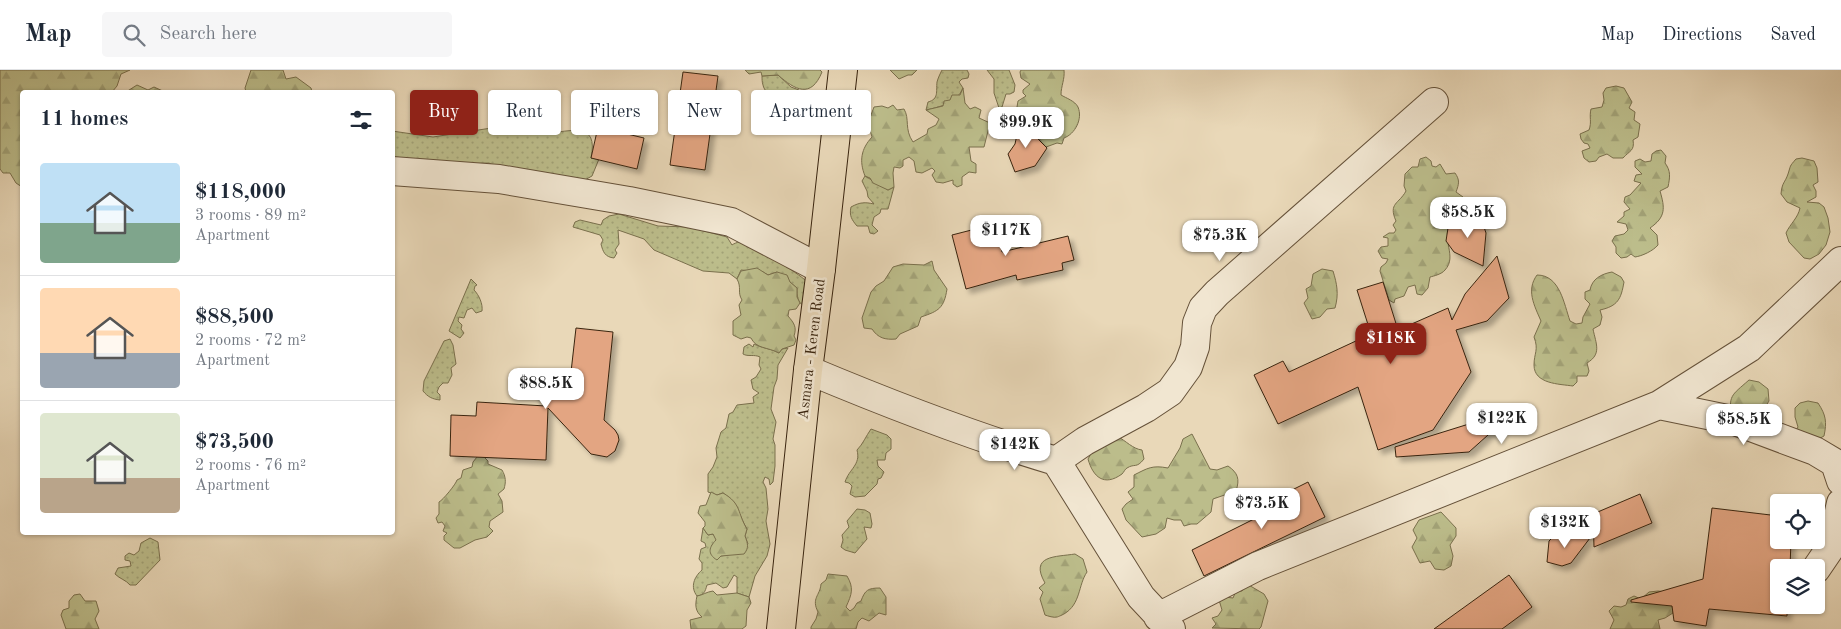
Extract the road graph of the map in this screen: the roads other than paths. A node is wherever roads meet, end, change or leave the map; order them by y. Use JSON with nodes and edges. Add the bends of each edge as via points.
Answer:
{"nodes":[{"id":1,"x":843,"y":70,"type":"edge"},
{"id":2,"x":1434,"y":102,"type":"dead end"},
{"id":3,"x":395,"y":171,"type":"edge"},
{"id":4,"x":1841,"y":261,"type":"edge"},
{"id":5,"x":821,"y":269,"type":"junction"},
{"id":6,"x":808,"y":370,"type":"junction"},
{"id":7,"x":1659,"y":405,"type":"junction"},
{"id":8,"x":1056,"y":461,"type":"junction"},
{"id":9,"x":1839,"y":471,"type":"edge"},
{"id":10,"x":1841,"y":503,"type":"edge"},
{"id":11,"x":1824,"y":559,"type":"edge"},
{"id":12,"x":1164,"y":623,"type":"edge"},
{"id":13,"x":781,"y":629,"type":"edge"}],
"edges":[{"from":1,"to":5,"type":"highway","name":"Asmara - Keren Road"},
{"from":2,"to":8,"type":"street","via":[[1203,308],[1188,367],[1170,392]]},
{"from":3,"to":5,"type":"street","via":[[499,179],[731,222]]},
{"from":4,"to":7,"type":"street","via":[[1749,348]]},
{"from":5,"to":6,"type":"highway","name":"Asmara - Keren Road"},
{"from":6,"to":8,"type":"street","via":[[938,422]]},
{"from":6,"to":13,"type":"highway","name":"Asmara - Keren Road"},
{"from":7,"to":9,"type":"street","via":[[1740,422],[1816,451]]},
{"from":7,"to":12,"type":"street","via":[[1258,566]]},
{"from":8,"to":12,"type":"street","via":[[1141,597]]},
{"from":10,"to":11,"type":"street","via":[[1832,547]]}]}
